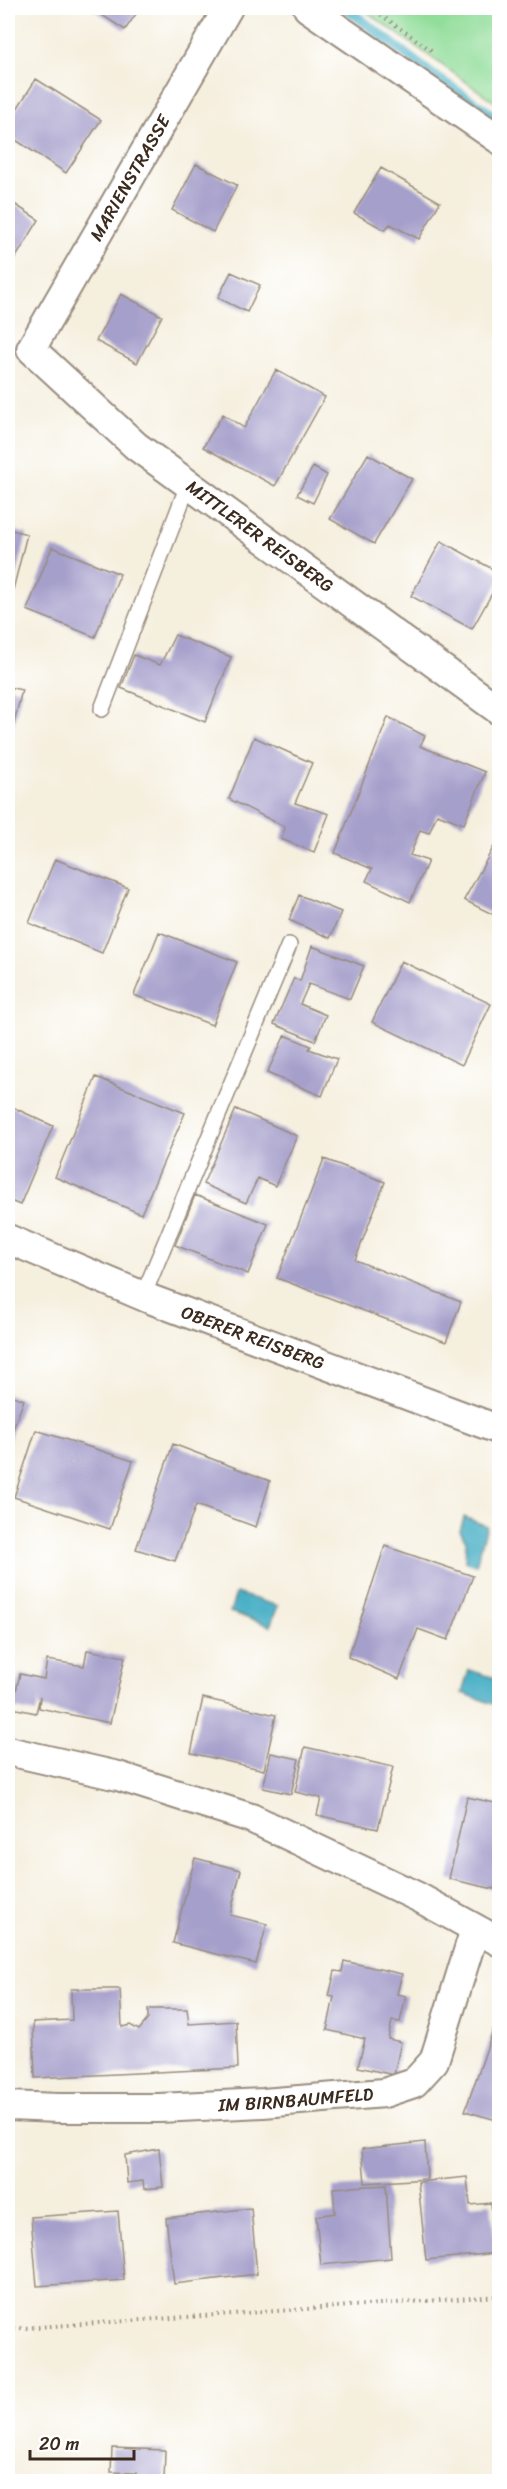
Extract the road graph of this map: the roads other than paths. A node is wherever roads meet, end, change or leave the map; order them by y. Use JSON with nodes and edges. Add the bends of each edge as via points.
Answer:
{"nodes":[{"id":1,"x":228,"y":8,"type":"edge"},
{"id":2,"x":308,"y":8,"type":"edge"},
{"id":3,"x":500,"y":140,"type":"edge"},
{"id":4,"x":31,"y":349,"type":"joint"},
{"id":5,"x":188,"y":485,"type":"junction"},
{"id":6,"x":102,"y":709,"type":"dead end"},
{"id":7,"x":500,"y":711,"type":"edge"},
{"id":8,"x":289,"y":945,"type":"dead end"},
{"id":9,"x":8,"y":1239,"type":"edge"},
{"id":10,"x":143,"y":1296,"type":"junction"},
{"id":11,"x":500,"y":1430,"type":"edge"},
{"id":12,"x":8,"y":1751,"type":"edge"},
{"id":13,"x":488,"y":1935,"type":"edge"},
{"id":14,"x":8,"y":2106,"type":"edge"}],
"edges":[{"from":1,"to":4,"type":"street","name":"MARIENSTRASSE"},
{"from":2,"to":3,"type":"street"},
{"from":4,"to":5,"type":"street","name":"MITTLERER REISBERG","via":[[136,446]]},
{"from":5,"to":6,"type":"lane"},
{"from":5,"to":7,"type":"street","name":"MITTLERER REISBERG"},
{"from":8,"to":10,"type":"lane"},
{"from":9,"to":10,"type":"street","name":"OBERER REISBERG"},
{"from":10,"to":11,"type":"street","name":"OBERER REISBERG"},
{"from":12,"to":13,"type":"street","name":"IM BIRNBAUMFELD","via":[[118,1776],[251,1818],[418,1897]]},
{"from":13,"to":14,"type":"street","name":"IM BIRNBAUMFELD","via":[[434,2061],[414,2084],[384,2093],[263,2103],[159,2108]]}]}
